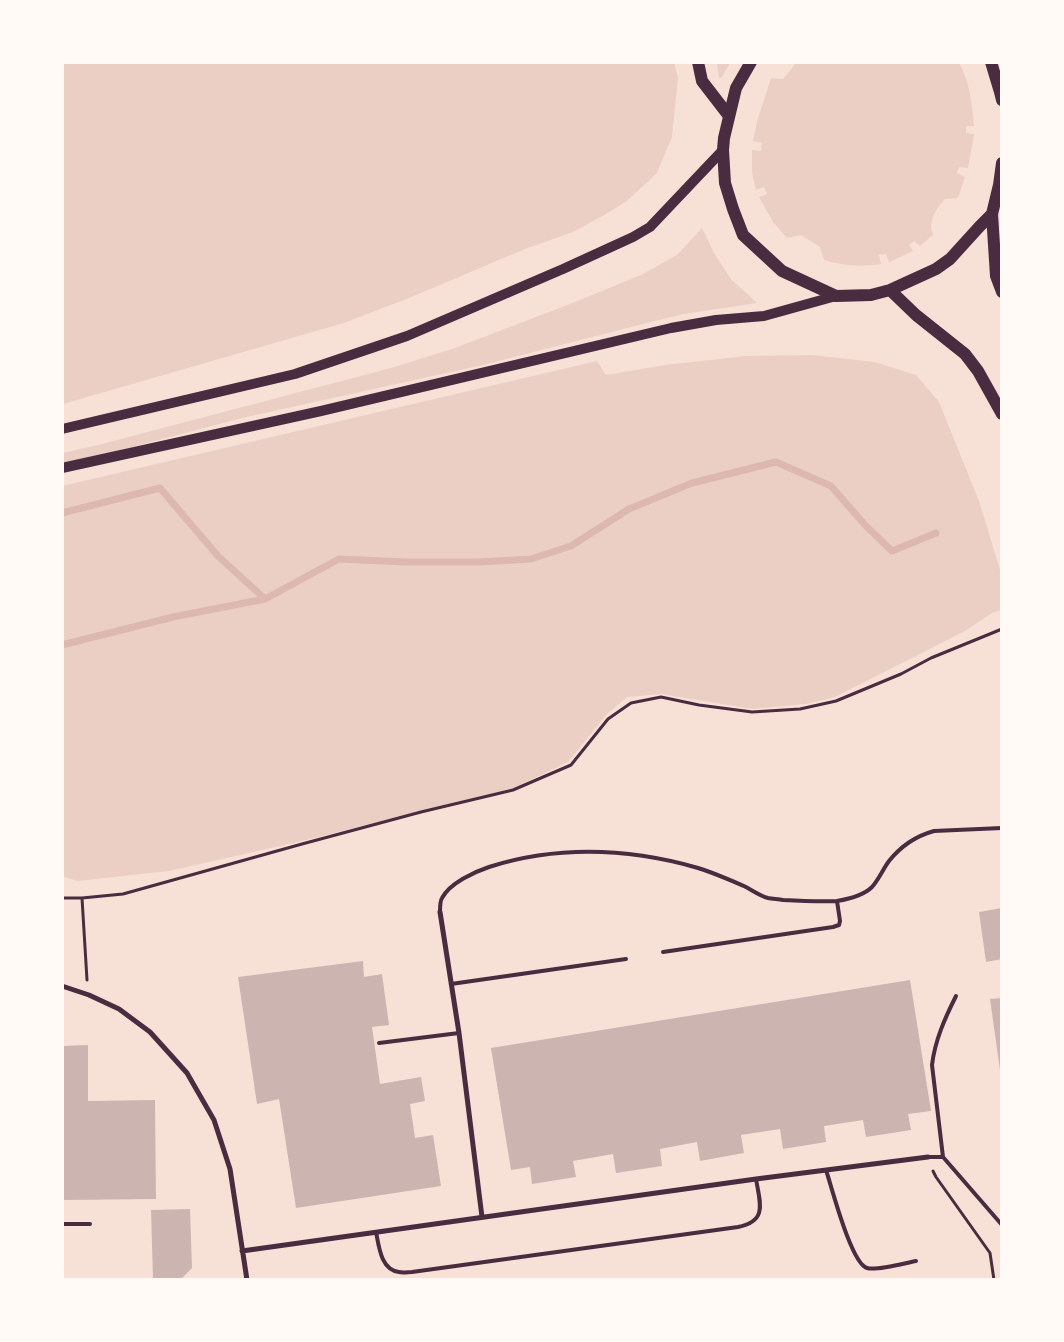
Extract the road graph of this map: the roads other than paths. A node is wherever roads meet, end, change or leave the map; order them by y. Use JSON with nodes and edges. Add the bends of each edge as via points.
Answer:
{"nodes":[{"id":1,"x":698,"y":62,"type":"edge"},
{"id":2,"x":750,"y":62,"type":"edge"},
{"id":3,"x":991,"y":62,"type":"edge"},
{"id":4,"x":1002,"y":100,"type":"edge"},
{"id":5,"x":729,"y":116,"type":"junction"},
{"id":6,"x":723,"y":150,"type":"junction"},
{"id":7,"x":1001,"y":169,"type":"edge"},
{"id":8,"x":992,"y":214,"type":"junction"},
{"id":9,"x":890,"y":290,"type":"junction"},
{"id":10,"x":1002,"y":292,"type":"edge"},
{"id":11,"x":836,"y":296,"type":"junction"},
{"id":12,"x":1002,"y":414,"type":"edge"},
{"id":13,"x":62,"y":430,"type":"edge"},
{"id":14,"x":62,"y":468,"type":"edge"},
{"id":15,"x":1002,"y":828,"type":"edge"},
{"id":16,"x":836,"y":902,"type":"junction"},
{"id":17,"x":440,"y":912,"type":"joint"},
{"id":18,"x":663,"y":952,"type":"dead end"},
{"id":19,"x":626,"y":959,"type":"dead end"},
{"id":20,"x":451,"y":984,"type":"junction"},
{"id":21,"x":62,"y":986,"type":"edge"},
{"id":22,"x":956,"y":996,"type":"dead end"},
{"id":23,"x":459,"y":1033,"type":"junction"},
{"id":24,"x":380,"y":1043,"type":"dead end"},
{"id":25,"x":928,"y":1157,"type":"joint"},
{"id":26,"x":943,"y":1157,"type":"junction"},
{"id":27,"x":826,"y":1170,"type":"junction"},
{"id":28,"x":756,"y":1179,"type":"junction"},
{"id":29,"x":482,"y":1217,"type":"junction"},
{"id":30,"x":62,"y":1224,"type":"edge"},
{"id":31,"x":90,"y":1224,"type":"dead end"},
{"id":32,"x":1002,"y":1225,"type":"edge"},
{"id":33,"x":376,"y":1232,"type":"junction"},
{"id":34,"x":242,"y":1251,"type":"junction"},
{"id":35,"x":916,"y":1261,"type":"dead end"},
{"id":36,"x":247,"y":1280,"type":"edge"}],
"edges":[{"from":1,"to":5,"type":"main road","via":[[702,82]]},
{"from":2,"to":5,"type":"main road","via":[[736,88]]},
{"from":3,"to":4,"type":"main road"},
{"from":5,"to":6,"type":"main road"},
{"from":6,"to":11,"type":"main road","via":[[725,184],[743,236],[782,271]]},
{"from":6,"to":13,"type":"main road","via":[[650,227],[563,269],[407,336],[295,374]]},
{"from":7,"to":8,"type":"main road"},
{"from":8,"to":9,"type":"main road","via":[[936,270]]},
{"from":8,"to":10,"type":"main road","via":[[996,276]]},
{"from":9,"to":11,"type":"main road","via":[[871,295]]},
{"from":9,"to":12,"type":"main road","via":[[965,354]]},
{"from":11,"to":14,"type":"main road","via":[[764,316],[670,328],[321,411]]},
{"from":15,"to":16,"type":"lane","via":[[924,834],[889,861],[872,887],[862,894]]},
{"from":16,"to":17,"type":"lane","via":[[768,898],[699,869],[623,853],[592,851],[530,856],[481,870],[451,887],[441,898]]},
{"from":16,"to":18,"type":"lane","via":[[840,921],[833,927]]},
{"from":17,"to":20,"type":"street"},
{"from":19,"to":20,"type":"lane"},
{"from":20,"to":23,"type":"street"},
{"from":21,"to":34,"type":"street","via":[[119,1009],[150,1032],[187,1074],[214,1120],[230,1169]]},
{"from":22,"to":26,"type":"lane","via":[[933,1051]]},
{"from":23,"to":24,"type":"lane"},
{"from":23,"to":29,"type":"street"},
{"from":25,"to":26,"type":"lane"},
{"from":25,"to":27,"type":"street"},
{"from":26,"to":32,"type":"lane"},
{"from":27,"to":28,"type":"street"},
{"from":27,"to":35,"type":"lane","via":[[848,1239],[859,1262],[866,1268],[876,1268]]},
{"from":28,"to":29,"type":"street"},
{"from":28,"to":33,"type":"lane","via":[[759,1213],[749,1225],[738,1228],[412,1272],[388,1268]]},
{"from":29,"to":33,"type":"street"},
{"from":30,"to":31,"type":"lane"},
{"from":33,"to":34,"type":"street"},
{"from":34,"to":36,"type":"street"}]}
